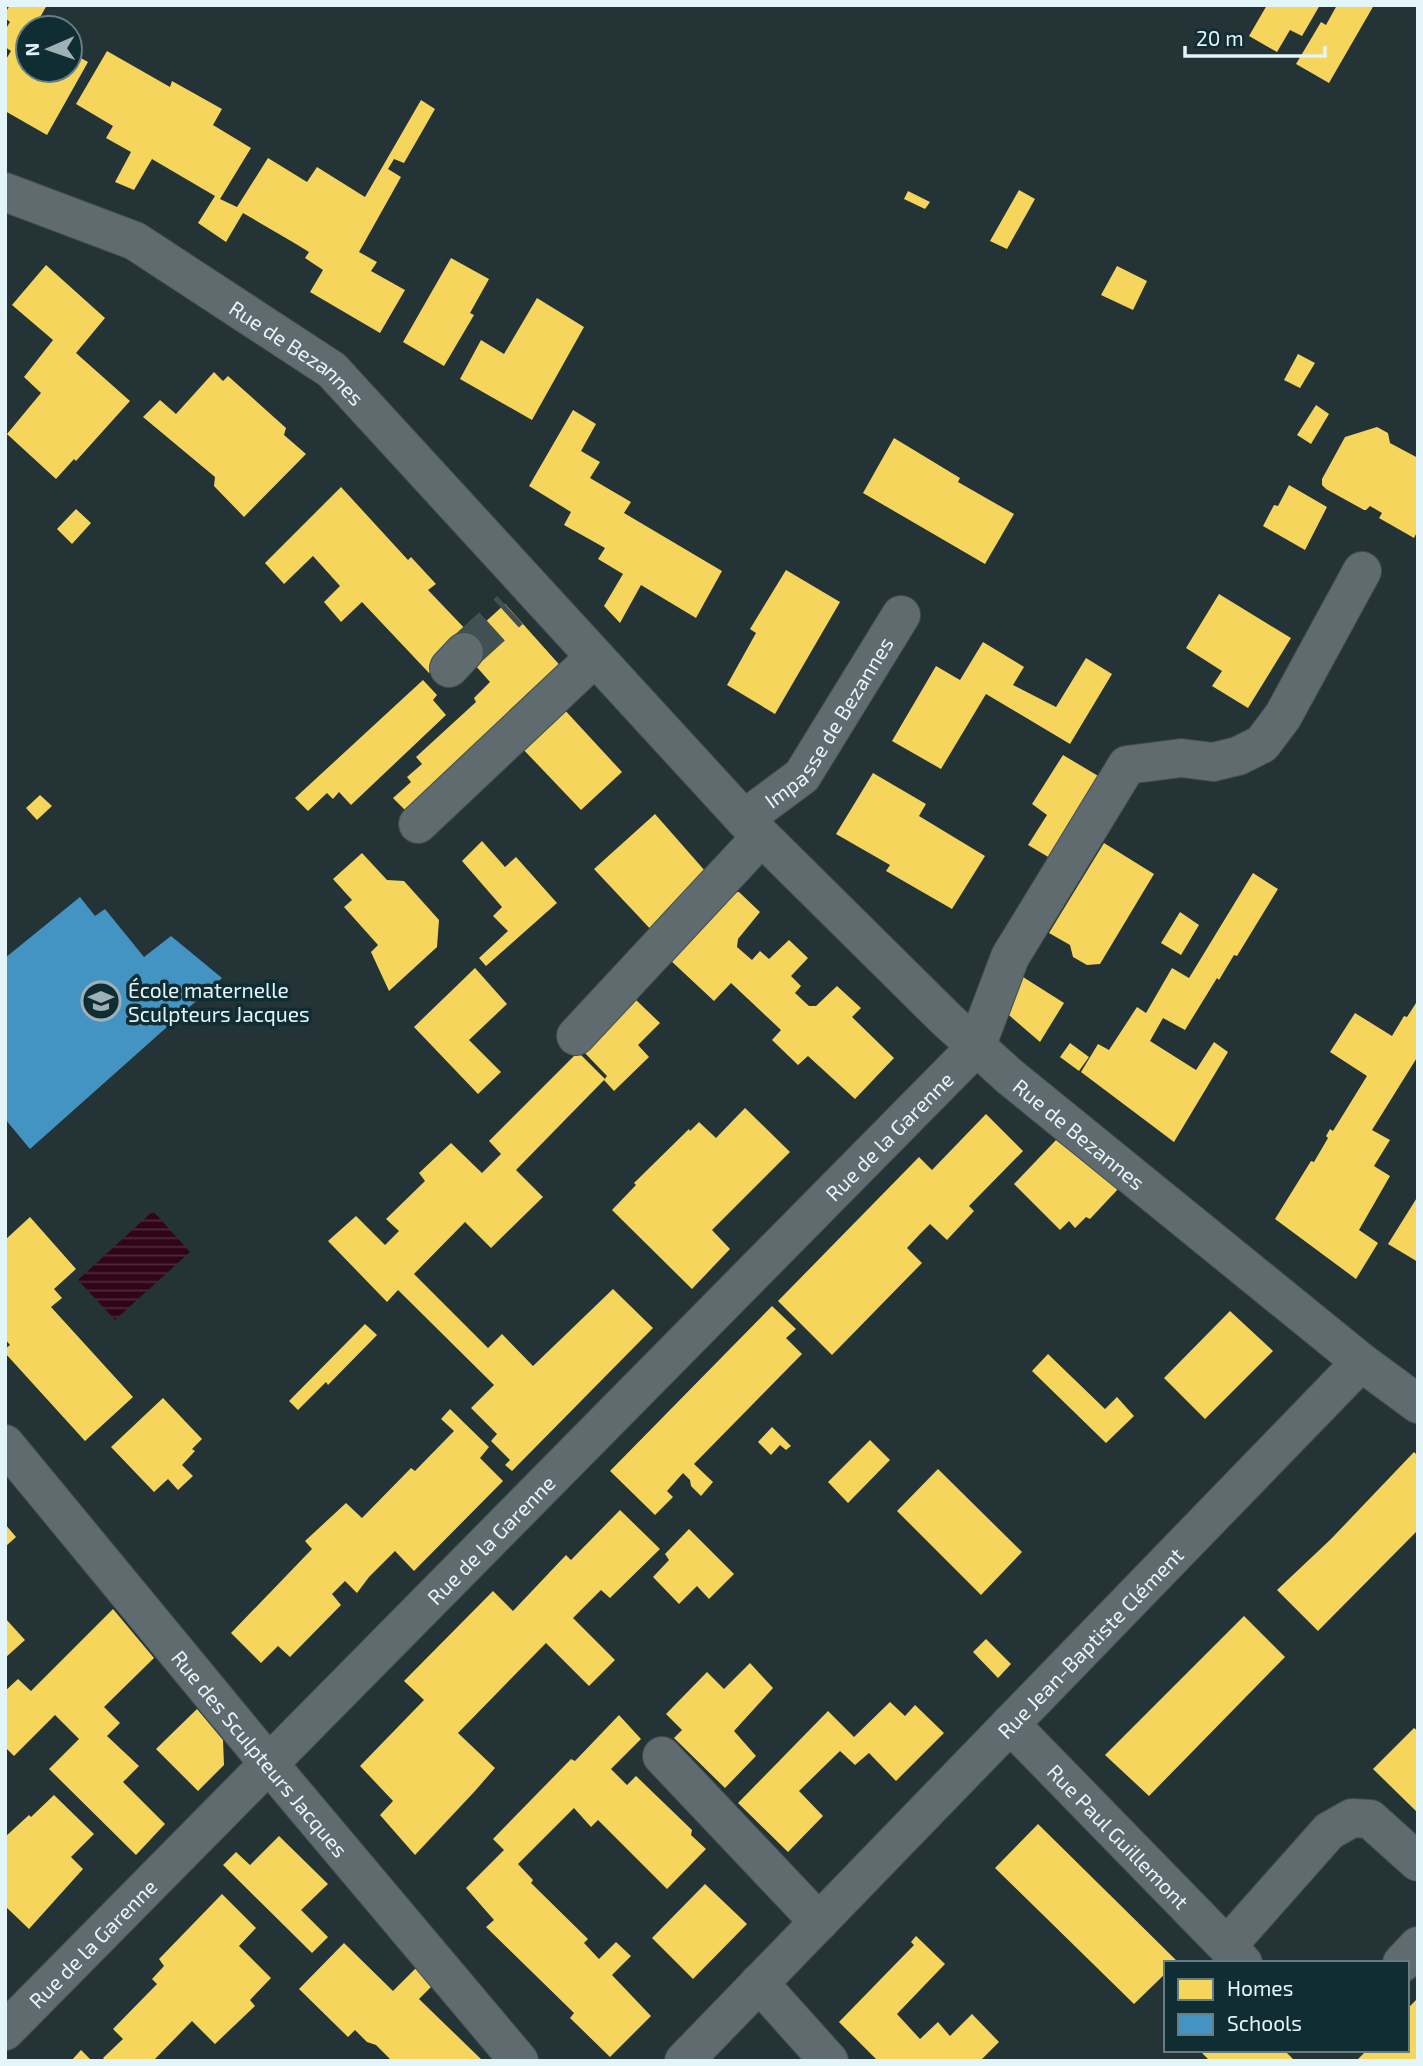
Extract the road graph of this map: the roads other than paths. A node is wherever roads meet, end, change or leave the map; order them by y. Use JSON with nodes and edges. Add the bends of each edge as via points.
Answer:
{"nodes":[{"id":1,"x":5,"y":192,"type":"edge"},
{"id":2,"x":1362,"y":571,"type":"dead end"},
{"id":3,"x":901,"y":615,"type":"dead end"},
{"id":4,"x":595,"y":657,"type":"junction"},
{"id":5,"x":418,"y":824,"type":"dead end"},
{"id":6,"x":753,"y":828,"type":"junction"},
{"id":7,"x":576,"y":1036,"type":"dead end"},
{"id":8,"x":976,"y":1047,"type":"junction"},
{"id":9,"x":1361,"y":1362,"type":"junction"},
{"id":10,"x":1418,"y":1404,"type":"edge"},
{"id":11,"x":5,"y":1444,"type":"edge"},
{"id":12,"x":1010,"y":1724,"type":"junction"},
{"id":13,"x":662,"y":1756,"type":"dead end"},
{"id":14,"x":269,"y":1764,"type":"junction"},
{"id":15,"x":1418,"y":1862,"type":"edge"},
{"id":16,"x":819,"y":1922,"type":"junction"},
{"id":17,"x":1418,"y":1946,"type":"edge"},
{"id":18,"x":1235,"y":1954,"type":"edge"},
{"id":19,"x":1404,"y":1961,"type":"edge"},
{"id":20,"x":759,"y":1983,"type":"junction"},
{"id":21,"x":5,"y":2031,"type":"edge"},
{"id":22,"x":519,"y":2061,"type":"edge"},
{"id":23,"x":684,"y":2061,"type":"edge"},
{"id":24,"x":829,"y":2061,"type":"edge"}],
"edges":[{"from":1,"to":4,"type":"street","name":"Rue de Bezannes","via":[[135,241],[332,370],[522,600]]},
{"from":2,"to":8,"type":"street","via":[[1283,716],[1262,744],[1213,762],[1181,758],[1126,765],[1010,957]]},
{"from":3,"to":6,"type":"street","name":"Impasse de Bezannes","via":[[802,776]]},
{"from":4,"to":5,"type":"street"},
{"from":4,"to":6,"type":"street","name":"Rue de Bezannes"},
{"from":6,"to":7,"type":"street"},
{"from":6,"to":8,"type":"street","name":"Rue de Bezannes"},
{"from":8,"to":9,"type":"street","name":"Rue de Bezannes"},
{"from":8,"to":14,"type":"street","name":"Rue de la Garenne"},
{"from":9,"to":10,"type":"street","name":"Rue de Bezannes"},
{"from":9,"to":12,"type":"street","name":"Rue Jean-Baptiste Clément"},
{"from":11,"to":14,"type":"street","name":"Rue des Sculpteurs Jacques"},
{"from":12,"to":16,"type":"street","name":"Rue Jean-Baptiste Clément"},
{"from":12,"to":18,"type":"street","name":"Rue Paul Guillemont"},
{"from":13,"to":16,"type":"street"},
{"from":14,"to":21,"type":"street","name":"Rue de la Garenne"},
{"from":14,"to":22,"type":"street","name":"Rue des Sculpteurs Jacques"},
{"from":15,"to":18,"type":"street","name":"Rue Paul Guillemont","via":[[1370,1819],[1352,1818],[1329,1831]]},
{"from":16,"to":20,"type":"street","name":"Rue Jean-Baptiste Clément"},
{"from":17,"to":19,"type":"street"},
{"from":20,"to":23,"type":"street","name":"Rue Jean-Baptiste Clément"},
{"from":20,"to":24,"type":"street"}]}
